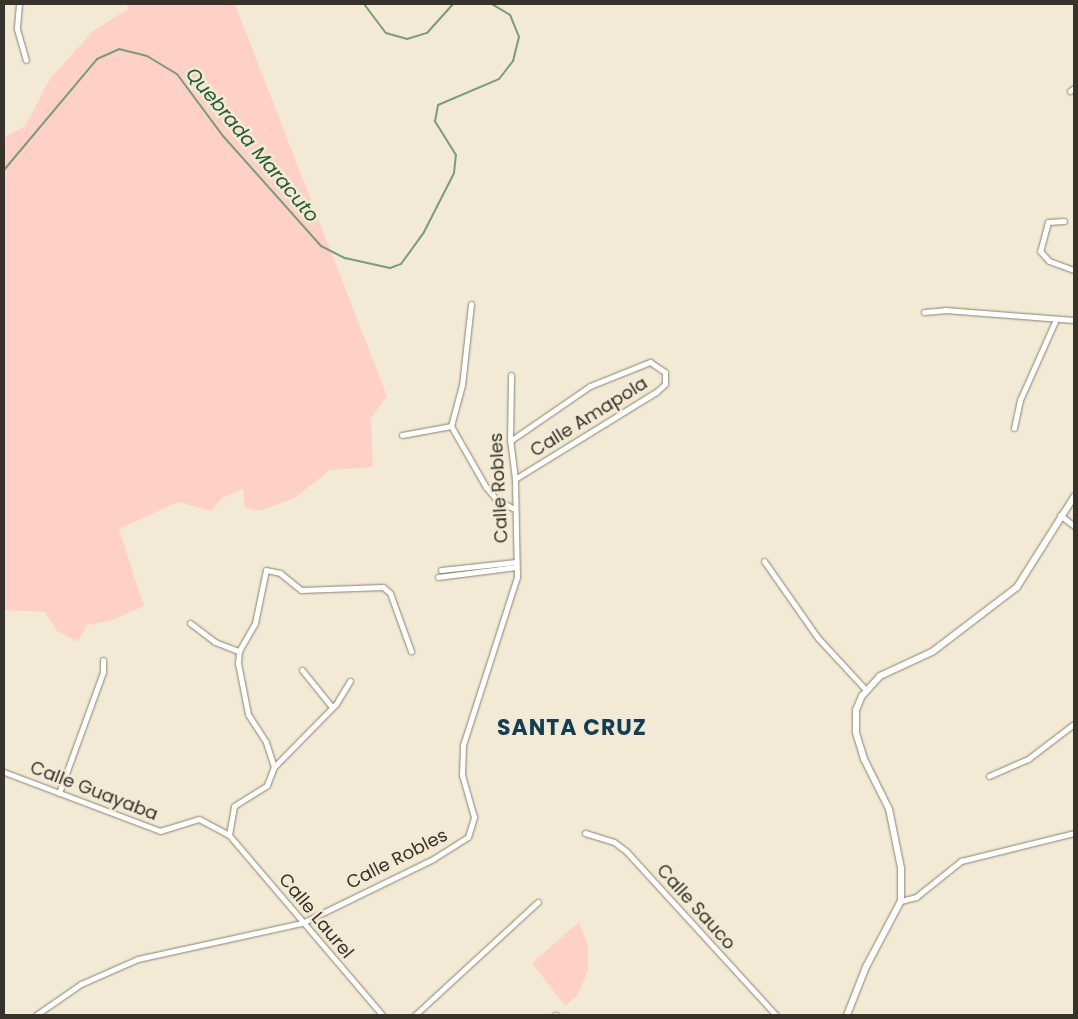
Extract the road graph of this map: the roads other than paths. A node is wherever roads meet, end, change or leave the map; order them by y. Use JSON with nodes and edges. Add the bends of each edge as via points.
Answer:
{"nodes":[{"id":1,"x":19,"y":4,"type":"edge"},
{"id":2,"x":26,"y":60,"type":"dead end"},
{"id":3,"x":1064,"y":221,"type":"dead end"},
{"id":4,"x":1074,"y":270,"type":"edge"},
{"id":5,"x":471,"y":304,"type":"dead end"},
{"id":6,"x":924,"y":312,"type":"dead end"},
{"id":7,"x":1056,"y":319,"type":"junction"},
{"id":8,"x":1074,"y":320,"type":"edge"},
{"id":9,"x":511,"y":374,"type":"dead end"},
{"id":10,"x":451,"y":426,"type":"junction"},
{"id":11,"x":1014,"y":428,"type":"dead end"},
{"id":12,"x":402,"y":435,"type":"dead end"},
{"id":13,"x":510,"y":442,"type":"junction"},
{"id":14,"x":515,"y":479,"type":"junction"},
{"id":15,"x":1074,"y":497,"type":"edge"},
{"id":16,"x":513,"y":508,"type":"junction"},
{"id":17,"x":1060,"y":515,"type":"junction"},
{"id":18,"x":1074,"y":526,"type":"edge"},
{"id":19,"x":764,"y":561,"type":"dead end"},
{"id":20,"x":516,"y":565,"type":"junction"},
{"id":21,"x":441,"y":570,"type":"dead end"},
{"id":22,"x":438,"y":577,"type":"dead end"},
{"id":23,"x":190,"y":623,"type":"dead end"},
{"id":24,"x":239,"y":651,"type":"junction"},
{"id":25,"x":411,"y":651,"type":"dead end"},
{"id":26,"x":104,"y":660,"type":"dead end"},
{"id":27,"x":302,"y":670,"type":"dead end"},
{"id":28,"x":350,"y":681,"type":"dead end"},
{"id":29,"x":866,"y":690,"type":"junction"},
{"id":30,"x":332,"y":707,"type":"junction"},
{"id":31,"x":1074,"y":724,"type":"edge"},
{"id":32,"x":274,"y":767,"type":"junction"},
{"id":33,"x":4,"y":772,"type":"edge"},
{"id":34,"x":989,"y":776,"type":"dead end"},
{"id":35,"x":59,"y":793,"type":"junction"},
{"id":36,"x":1074,"y":832,"type":"edge"},
{"id":37,"x":585,"y":833,"type":"dead end"},
{"id":38,"x":229,"y":835,"type":"junction"},
{"id":39,"x":538,"y":902,"type":"dead end"},
{"id":40,"x":901,"y":902,"type":"junction"},
{"id":41,"x":302,"y":923,"type":"junction"},
{"id":42,"x":36,"y":1015,"type":"edge"},
{"id":43,"x":382,"y":1015,"type":"edge"},
{"id":44,"x":415,"y":1015,"type":"edge"},
{"id":45,"x":776,"y":1015,"type":"edge"},
{"id":46,"x":846,"y":1015,"type":"edge"}],
"edges":[{"from":1,"to":2,"type":"street","via":[[17,29]]},
{"from":3,"to":4,"type":"street","via":[[1048,222],[1040,251],[1049,261]]},
{"from":5,"to":10,"type":"street","via":[[462,385]]},
{"from":6,"to":7,"type":"street","via":[[946,310]]},
{"from":7,"to":8,"type":"street"},
{"from":7,"to":11,"type":"street","via":[[1020,400]]},
{"from":9,"to":13,"type":"street","name":"Calle Robles"},
{"from":10,"to":12,"type":"street"},
{"from":10,"to":16,"type":"street","via":[[486,487],[497,500]]},
{"from":13,"to":14,"type":"street","name":"Calle Robles"},
{"from":13,"to":14,"type":"street","name":"Calle Amapola","via":[[590,386],[650,362],[665,372],[665,384],[656,392]]},
{"from":14,"to":16,"type":"street","name":"Calle Robles"},
{"from":15,"to":17,"type":"street"},
{"from":16,"to":20,"type":"street","name":"Calle Robles"},
{"from":17,"to":18,"type":"street"},
{"from":17,"to":29,"type":"street","via":[[1033,564],[1011,592],[932,652],[880,676]]},
{"from":19,"to":29,"type":"street","via":[[818,638]]},
{"from":20,"to":21,"type":"street"},
{"from":20,"to":22,"type":"street"},
{"from":20,"to":41,"type":"street","name":"Calle Robles","via":[[517,577],[463,745],[462,775],[474,817],[468,837],[433,859]]},
{"from":23,"to":24,"type":"street","via":[[215,642]]},
{"from":24,"to":25,"type":"street","via":[[256,623],[266,570],[280,573],[301,590],[383,587],[390,593]]},
{"from":24,"to":32,"type":"street","via":[[248,714],[266,742]]},
{"from":26,"to":35,"type":"street","via":[[103,672]]},
{"from":27,"to":30,"type":"street"},
{"from":28,"to":30,"type":"street"},
{"from":29,"to":40,"type":"street","via":[[856,710],[856,732],[864,759],[889,809],[901,868]]},
{"from":30,"to":32,"type":"street"},
{"from":31,"to":34,"type":"street","via":[[1028,760]]},
{"from":32,"to":38,"type":"street","via":[[267,785],[234,806]]},
{"from":33,"to":35,"type":"street","name":"Calle Guayaba"},
{"from":35,"to":38,"type":"street","name":"Calle Guayaba","via":[[160,831],[199,819]]},
{"from":36,"to":40,"type":"street","via":[[961,861],[916,897]]},
{"from":37,"to":45,"type":"street","name":"Calle Sauco","via":[[614,842],[626,851]]},
{"from":38,"to":41,"type":"street","name":"Calle Laurel"},
{"from":39,"to":44,"type":"street"},
{"from":40,"to":46,"type":"street","via":[[866,967]]},
{"from":41,"to":42,"type":"street","name":"Calle Robles","via":[[138,959],[81,984]]},
{"from":41,"to":43,"type":"street","name":"Calle Laurel"}]}
